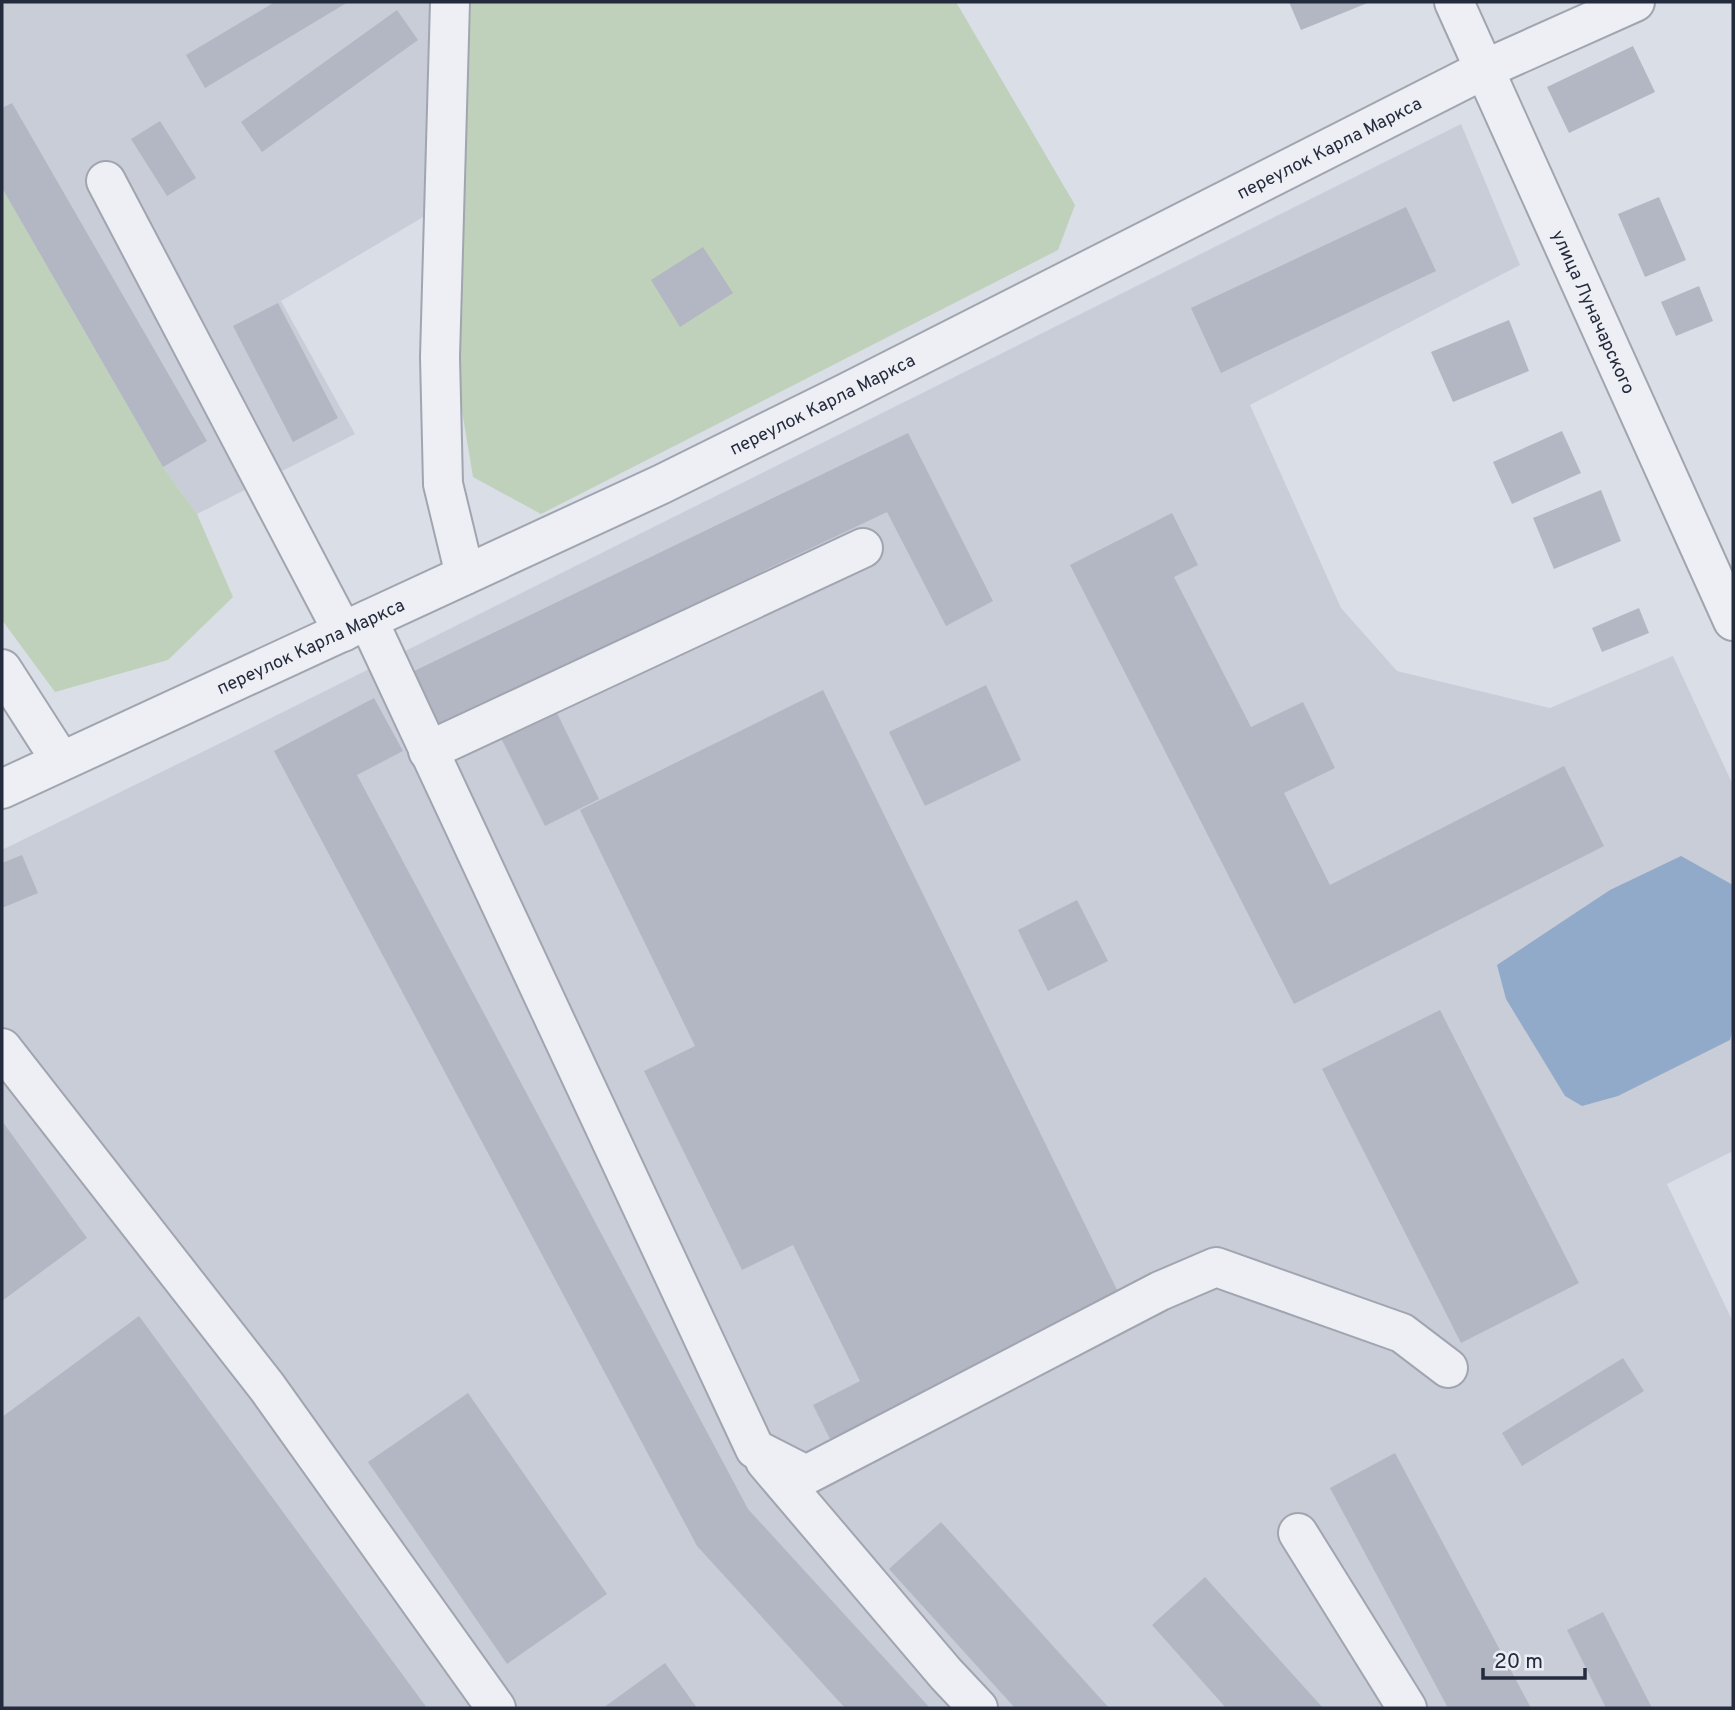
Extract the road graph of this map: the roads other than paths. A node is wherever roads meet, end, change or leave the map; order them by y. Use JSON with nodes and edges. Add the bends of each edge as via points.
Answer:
{"nodes":[{"id":1,"x":450,"y":2,"type":"edge"},
{"id":2,"x":1454,"y":2,"type":"edge"},
{"id":3,"x":1635,"y":2,"type":"edge"},
{"id":4,"x":1485,"y":69,"type":"junction"},
{"id":5,"x":106,"y":181,"type":"dead end"},
{"id":6,"x":863,"y":548,"type":"dead end"},
{"id":7,"x":465,"y":575,"type":"junction"},
{"id":8,"x":1733,"y":621,"type":"edge"},
{"id":9,"x":355,"y":626,"type":"junction"},
{"id":10,"x":2,"y":669,"type":"edge"},
{"id":11,"x":428,"y":751,"type":"junction"},
{"id":12,"x":61,"y":761,"type":"junction"},
{"id":13,"x":2,"y":789,"type":"edge"},
{"id":14,"x":2,"y":1048,"type":"edge"},
{"id":15,"x":1448,"y":1368,"type":"dead end"},
{"id":16,"x":755,"y":1448,"type":"junction"},
{"id":17,"x":1298,"y":1533,"type":"dead end"},
{"id":18,"x":496,"y":1708,"type":"edge"},
{"id":19,"x":978,"y":1708,"type":"edge"},
{"id":20,"x":1407,"y":1708,"type":"edge"}],
"edges":[{"from":1,"to":7,"type":"street","via":[[440,357],[443,484]]},
{"from":2,"to":4,"type":"street","name":"улица Луначарского"},
{"from":3,"to":4,"type":"street","name":"переулок Карла Маркса"},
{"from":4,"to":7,"type":"street","name":"переулок Карла Маркса","via":[[848,392]]},
{"from":4,"to":8,"type":"street","name":"улица Луначарского"},
{"from":5,"to":9,"type":"street"},
{"from":6,"to":11,"type":"street"},
{"from":7,"to":9,"type":"street","name":"переулок Карла Маркса"},
{"from":9,"to":11,"type":"street"},
{"from":9,"to":12,"type":"street","name":"переулок Карла Маркса"},
{"from":10,"to":12,"type":"street"},
{"from":11,"to":16,"type":"street"},
{"from":12,"to":13,"type":"street","name":"переулок Карла Маркса"},
{"from":14,"to":18,"type":"street","via":[[267,1387]]},
{"from":15,"to":16,"type":"street","via":[[1402,1333],[1216,1267],[1160,1291],[806,1475]]},
{"from":16,"to":19,"type":"street"},
{"from":17,"to":20,"type":"street"}]}
